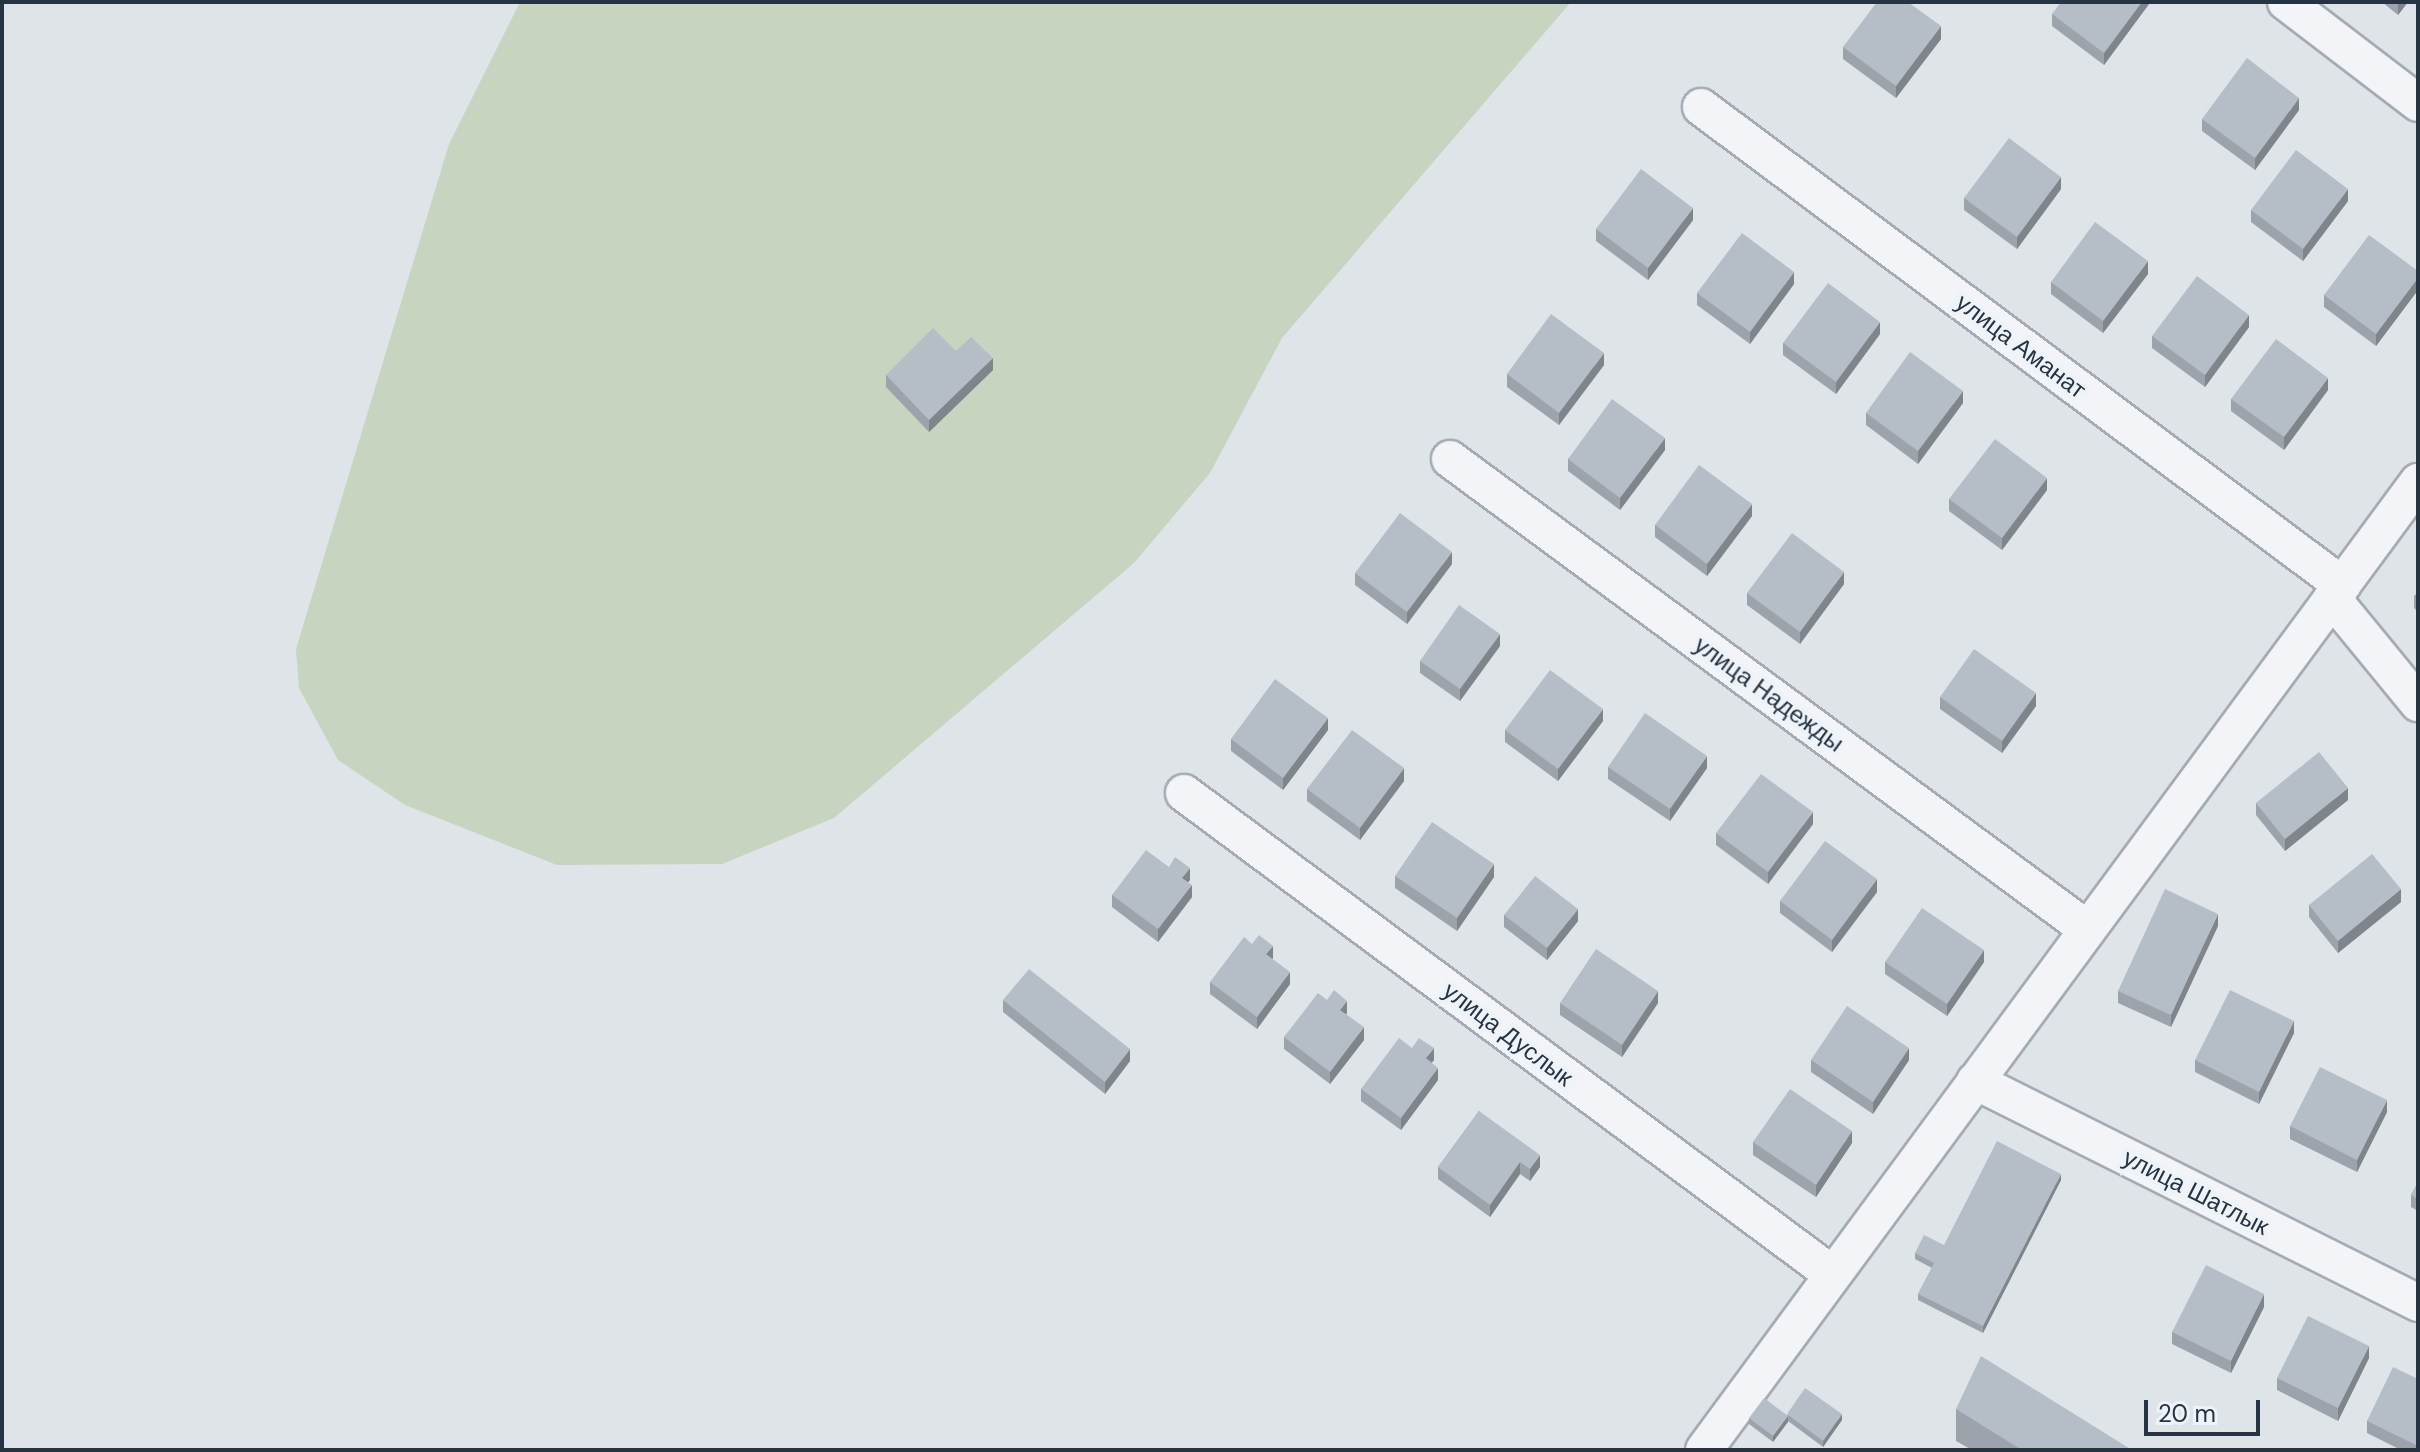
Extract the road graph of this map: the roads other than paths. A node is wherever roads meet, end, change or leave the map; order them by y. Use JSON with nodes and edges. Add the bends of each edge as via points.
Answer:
{"nodes":[{"id":1,"x":2286,"y":2,"type":"edge"},
{"id":2,"x":2418,"y":103,"type":"edge"},
{"id":3,"x":1701,"y":107,"type":"dead end"},
{"id":4,"x":1450,"y":459,"type":"dead end"},
{"id":5,"x":2418,"y":482,"type":"edge"},
{"id":6,"x":2337,"y":592,"type":"junction"},
{"id":7,"x":2418,"y":703,"type":"edge"},
{"id":8,"x":1184,"y":793,"type":"dead end"},
{"id":9,"x":2087,"y":929,"type":"junction"},
{"id":10,"x":1975,"y":1081,"type":"junction"},
{"id":11,"x":1832,"y":1274,"type":"junction"},
{"id":12,"x":2418,"y":1303,"type":"edge"},
{"id":13,"x":1705,"y":1450,"type":"edge"}],
"edges":[{"from":1,"to":2,"type":"street"},
{"from":3,"to":6,"type":"street","name":"улица Аманат"},
{"from":4,"to":9,"type":"street","name":"улица Надежды"},
{"from":5,"to":6,"type":"street"},
{"from":6,"to":7,"type":"street","name":"улица Аманат"},
{"from":6,"to":9,"type":"street"},
{"from":8,"to":11,"type":"street","name":"улица Дуслык"},
{"from":9,"to":10,"type":"street"},
{"from":10,"to":11,"type":"street"},
{"from":10,"to":12,"type":"street","name":"улица Шатлык"},
{"from":11,"to":13,"type":"street"}]}
